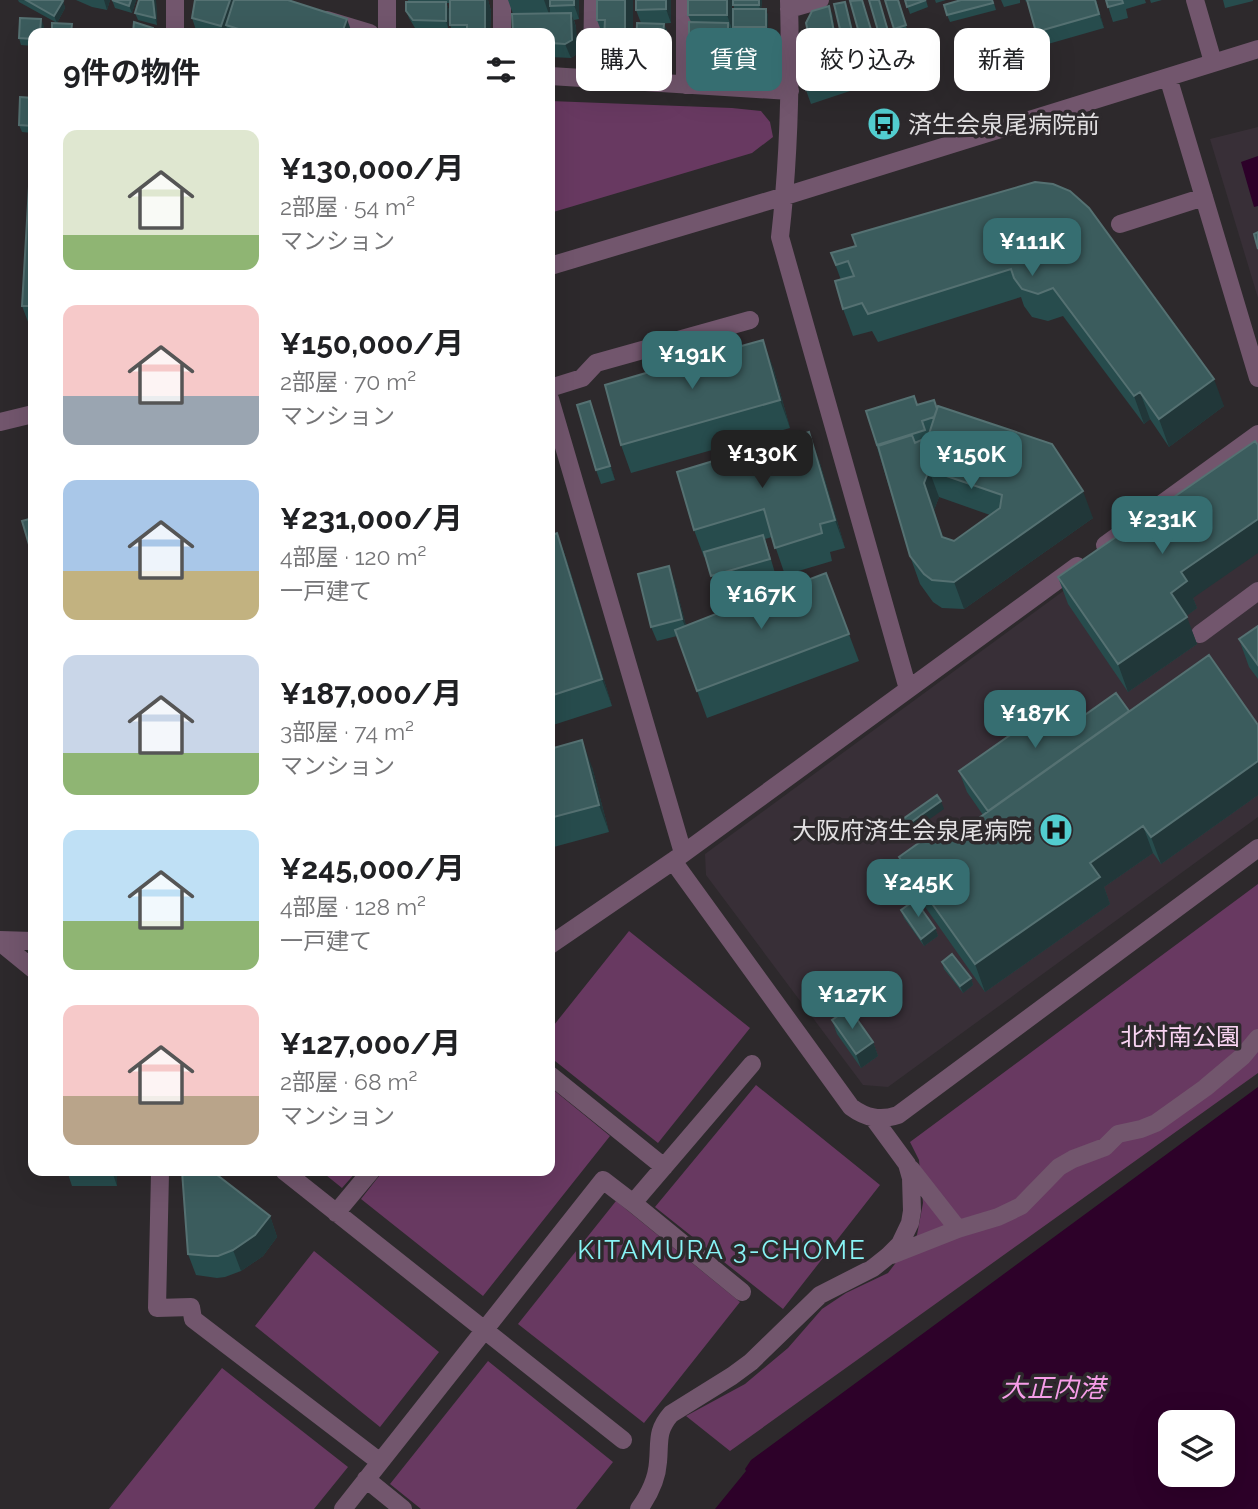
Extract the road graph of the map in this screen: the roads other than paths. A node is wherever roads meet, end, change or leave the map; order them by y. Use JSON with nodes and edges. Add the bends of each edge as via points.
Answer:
{"nodes":[{"id":1,"x":175,"y":0,"type":"edge"},
{"id":2,"x":387,"y":0,"type":"edge"},
{"id":3,"x":502,"y":0,"type":"edge"},
{"id":4,"x":593,"y":0,"type":"edge"},
{"id":5,"x":685,"y":0,"type":"edge"},
{"id":6,"x":820,"y":0,"type":"edge"},
{"id":7,"x":1195,"y":0,"type":"edge"},
{"id":8,"x":789,"y":5,"type":"edge"},
{"id":9,"x":310,"y":15,"type":"edge"},
{"id":10,"x":175,"y":28,"type":"edge"},
{"id":11,"x":353,"y":28,"type":"edge"},
{"id":12,"x":387,"y":28,"type":"edge"},
{"id":13,"x":502,"y":28,"type":"edge"},
{"id":14,"x":593,"y":28,"type":"edge"},
{"id":15,"x":1258,"y":49,"type":"edge"},
{"id":16,"x":1213,"y":62,"type":"junction"},
{"id":17,"x":555,"y":76,"type":"edge"},
{"id":18,"x":1168,"y":77,"type":"junction"},
{"id":19,"x":576,"y":78,"type":"edge"},
{"id":20,"x":672,"y":84,"type":"edge"},
{"id":21,"x":685,"y":85,"type":"junction"},
{"id":22,"x":790,"y":91,"type":"junction"},
{"id":23,"x":785,"y":196,"type":"junction"},
{"id":24,"x":1204,"y":197,"type":"junction"},
{"id":25,"x":1120,"y":224,"type":"dead end"},
{"id":26,"x":555,"y":265,"type":"edge"},
{"id":27,"x":750,"y":320,"type":"dead end"},
{"id":28,"x":1258,"y":378,"type":"edge"},
{"id":29,"x":555,"y":386,"type":"edge"},
{"id":30,"x":28,"y":415,"type":"edge"},
{"id":31,"x":555,"y":417,"type":"edge"},
{"id":32,"x":0,"y":422,"type":"edge"},
{"id":33,"x":1258,"y":434,"type":"edge"},
{"id":34,"x":1258,"y":591,"type":"edge"},
{"id":35,"x":1200,"y":634,"type":"dead end"},
{"id":36,"x":908,"y":689,"type":"junction"},
{"id":37,"x":1258,"y":848,"type":"edge"},
{"id":38,"x":678,"y":857,"type":"junction"},
{"id":39,"x":0,"y":941,"type":"edge"},
{"id":40,"x":28,"y":941,"type":"edge"},
{"id":41,"x":555,"y":942,"type":"edge"},
{"id":42,"x":28,"y":965,"type":"edge"},
{"id":43,"x":1258,"y":1038,"type":"edge"},
{"id":44,"x":752,"y":1064,"type":"dead end"},
{"id":45,"x":555,"y":1079,"type":"edge"},
{"id":46,"x":874,"y":1119,"type":"junction"},
{"id":47,"x":906,"y":1164,"type":"junction"},
{"id":48,"x":664,"y":1167,"type":"junction"},
{"id":49,"x":160,"y":1176,"type":"edge"},
{"id":50,"x":290,"y":1176,"type":"edge"},
{"id":51,"x":367,"y":1176,"type":"edge"},
{"id":52,"x":633,"y":1203,"type":"junction"},
{"id":53,"x":336,"y":1213,"type":"junction"},
{"id":54,"x":958,"y":1229,"type":"junction"},
{"id":55,"x":888,"y":1256,"type":"junction"},
{"id":56,"x":742,"y":1292,"type":"dead end"},
{"id":57,"x":485,"y":1331,"type":"junction"},
{"id":58,"x":623,"y":1440,"type":"dead end"},
{"id":59,"x":380,"y":1462,"type":"junction"},
{"id":60,"x":366,"y":1479,"type":"junction"},
{"id":61,"x":342,"y":1509,"type":"edge"},
{"id":62,"x":403,"y":1509,"type":"edge"},
{"id":63,"x":639,"y":1509,"type":"edge"}],
"edges":[{"from":1,"to":10,"type":"street"},
{"from":2,"to":12,"type":"street"},
{"from":3,"to":13,"type":"street"},
{"from":4,"to":14,"type":"street"},
{"from":5,"to":21,"type":"street"},
{"from":6,"to":8,"type":"street"},
{"from":7,"to":16,"type":"street"},
{"from":8,"to":22,"type":"street"},
{"from":9,"to":11,"type":"street"},
{"from":15,"to":16,"type":"street"},
{"from":16,"to":18,"type":"street"},
{"from":17,"to":19,"type":"street"},
{"from":18,"to":23,"type":"street"},
{"from":18,"to":24,"type":"street"},
{"from":20,"to":21,"type":"street"},
{"from":21,"to":22,"type":"street"},
{"from":22,"to":23,"type":"street"},
{"from":23,"to":26,"type":"street"},
{"from":23,"to":36,"type":"street","via":[[780,237]]},
{"from":24,"to":25,"type":"street"},
{"from":24,"to":28,"type":"street"},
{"from":27,"to":29,"type":"street","via":[[596,363],[582,378]]},
{"from":30,"to":32,"type":"street"},
{"from":31,"to":38,"type":"street"},
{"from":33,"to":36,"type":"street"},
{"from":34,"to":35,"type":"street"},
{"from":36,"to":38,"type":"street"},
{"from":37,"to":46,"type":"street","via":[[898,1115]]},
{"from":38,"to":41,"type":"street"},
{"from":38,"to":46,"type":"street","via":[[851,1107]]},
{"from":39,"to":40,"type":"street"},
{"from":39,"to":42,"type":"street"},
{"from":43,"to":54,"type":"street","via":[[1205,1088],[1156,1123],[1118,1134],[1104,1147],[1059,1167],[1021,1206]]},
{"from":44,"to":48,"type":"street"},
{"from":45,"to":48,"type":"street"},
{"from":46,"to":47,"type":"street"},
{"from":47,"to":54,"type":"street"},
{"from":47,"to":55,"type":"street","via":[[911,1178],[910,1223]]},
{"from":48,"to":52,"type":"street"},
{"from":49,"to":59,"type":"street","via":[[157,1308],[191,1307],[193,1319]]},
{"from":50,"to":53,"type":"street"},
{"from":51,"to":53,"type":"street"},
{"from":52,"to":56,"type":"street"},
{"from":52,"to":57,"type":"street","via":[[603,1180]]},
{"from":53,"to":57,"type":"street"},
{"from":54,"to":55,"type":"street"},
{"from":55,"to":63,"type":"street","via":[[820,1295],[751,1362],[671,1414],[658,1437],[653,1485]]},
{"from":57,"to":58,"type":"street"},
{"from":57,"to":59,"type":"street"},
{"from":59,"to":60,"type":"street"},
{"from":60,"to":61,"type":"street"},
{"from":60,"to":62,"type":"street"}]}
